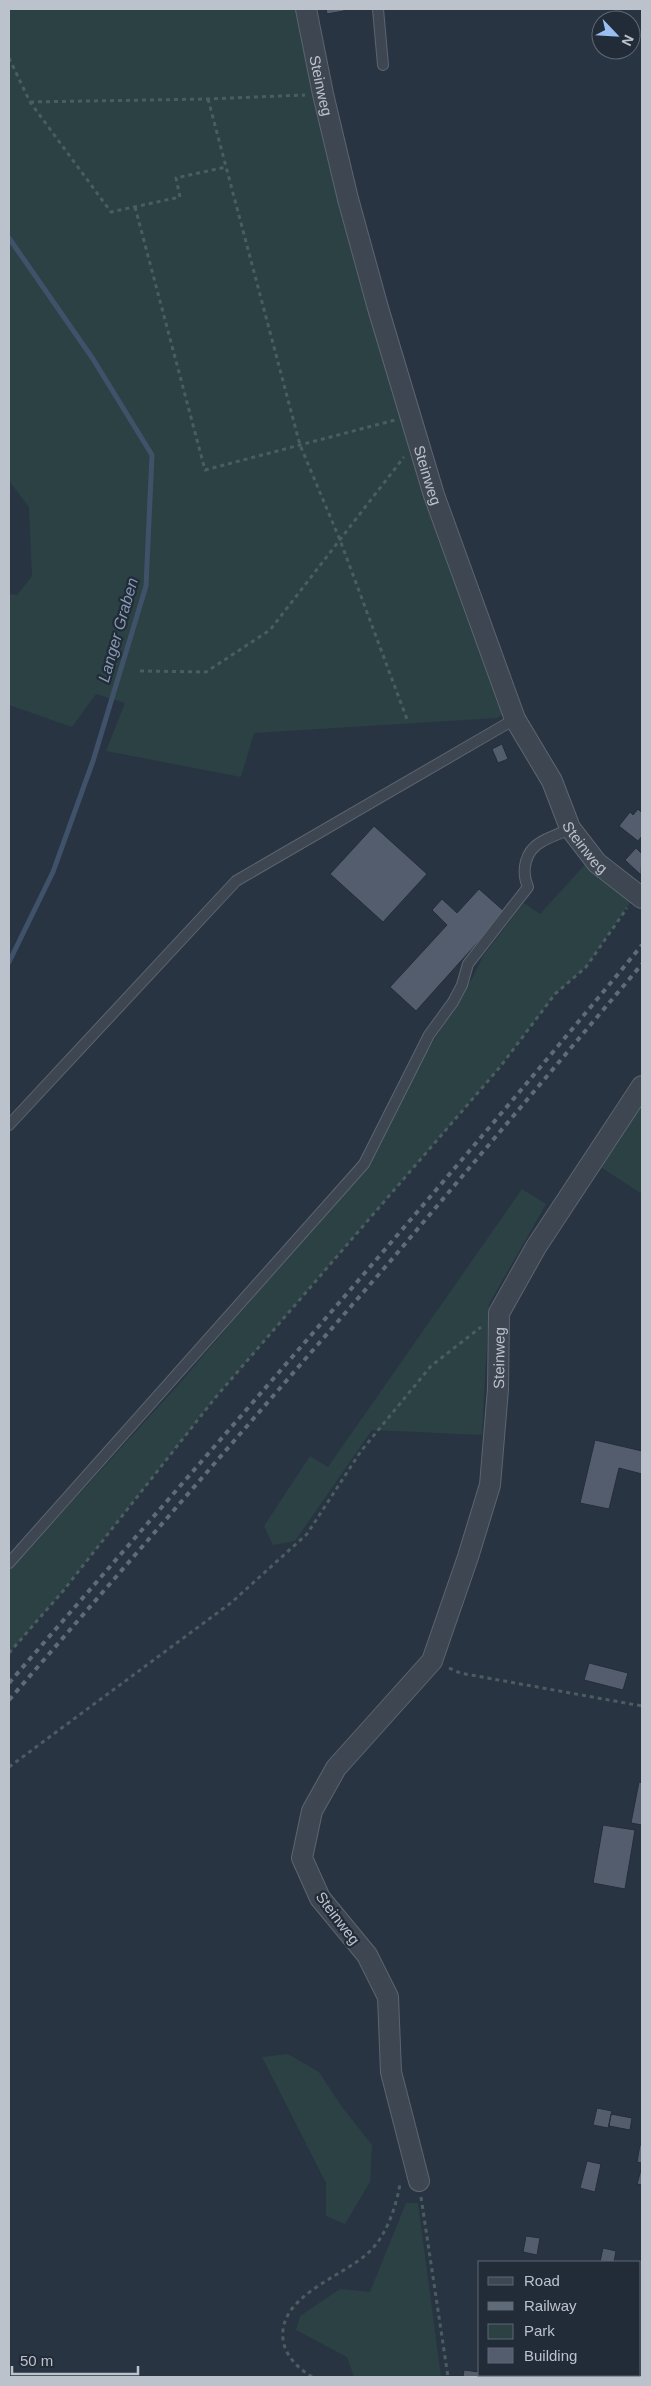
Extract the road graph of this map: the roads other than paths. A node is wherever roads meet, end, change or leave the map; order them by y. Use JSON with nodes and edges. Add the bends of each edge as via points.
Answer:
{"nodes":[{"id":1,"x":306,"y":9,"type":"edge"},
{"id":2,"x":378,"y":9,"type":"edge"},
{"id":3,"x":383,"y":65,"type":"dead end"},
{"id":4,"x":515,"y":719,"type":"junction"},
{"id":5,"x":570,"y":828,"type":"junction"},
{"id":6,"x":639,"y":896,"type":"edge"},
{"id":7,"x":642,"y":1086,"type":"edge"},
{"id":8,"x":9,"y":1125,"type":"edge"},
{"id":9,"x":9,"y":1564,"type":"edge"},
{"id":10,"x":410,"y":2179,"type":"road end"}],
"edges":[{"from":1,"to":4,"type":"street","name":"Steinweg","via":[[348,199],[410,416],[434,495]]},
{"from":2,"to":3,"type":"lane"},
{"from":4,"to":5,"type":"street","name":"Steinweg","via":[[552,780]]},
{"from":4,"to":8,"type":"lane","via":[[236,881]]},
{"from":5,"to":6,"type":"street","name":"Steinweg","via":[[597,863]]},
{"from":5,"to":9,"type":"lane","via":[[540,842],[524,862],[524,878],[528,887],[468,964],[458,994],[429,1035],[364,1164]]},
{"from":7,"to":10,"type":"street","name":"Steinweg","via":[[536,1247],[499,1313],[498,1389],[490,1485],[432,1661],[336,1768],[312,1811],[302,1858],[320,1898],[367,1955],[388,1997],[391,2072]]}]}
